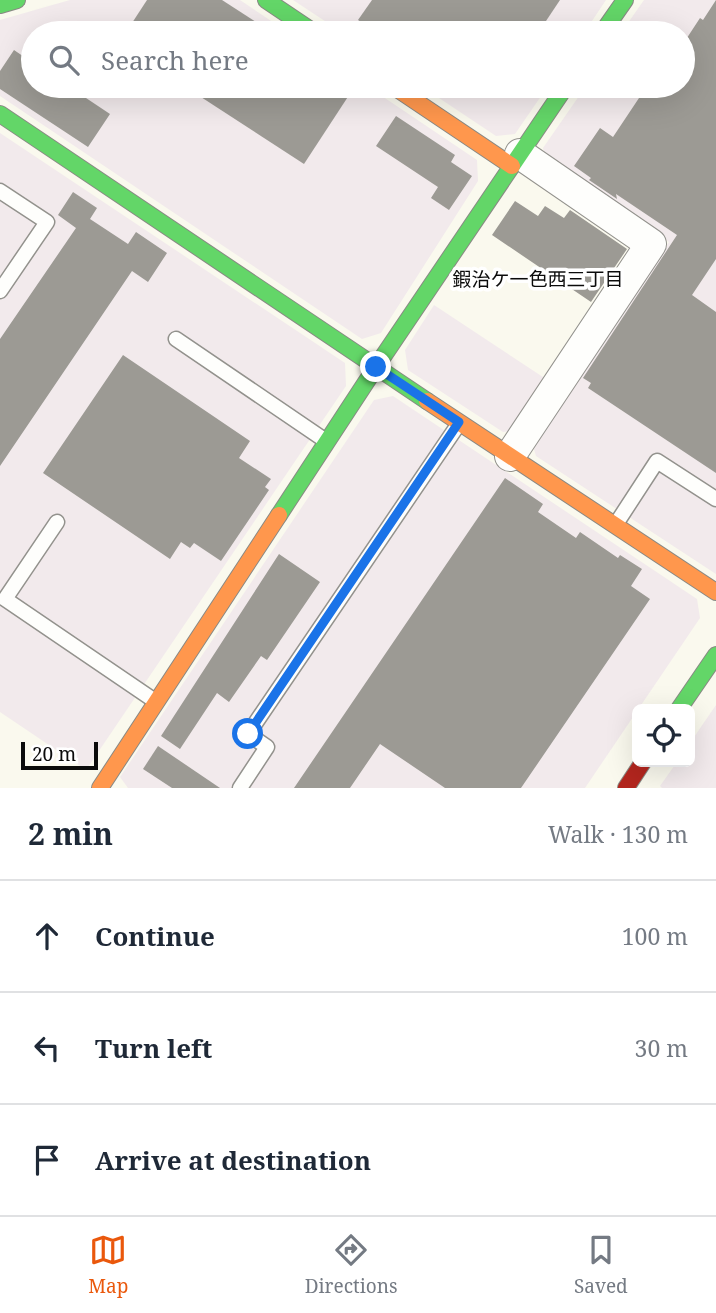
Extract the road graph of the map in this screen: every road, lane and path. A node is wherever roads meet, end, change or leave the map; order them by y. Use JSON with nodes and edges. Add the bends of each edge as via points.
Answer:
{"nodes":[{"id":1,"x":17,"y":0,"type":"edge"},
{"id":2,"x":266,"y":0,"type":"edge"},
{"id":3,"x":625,"y":0,"type":"edge"},
{"id":4,"x":0,"y":5,"type":"edge"},
{"id":5,"x":297,"y":21,"type":"edge"},
{"id":6,"x":610,"y":21,"type":"edge"},
{"id":7,"x":413,"y":98,"type":"edge"},
{"id":8,"x":558,"y":98,"type":"edge"},
{"id":9,"x":0,"y":114,"type":"edge"},
{"id":10,"x":516,"y":160,"type":"junction"},
{"id":11,"x":0,"y":191,"type":"edge"},
{"id":12,"x":0,"y":291,"type":"edge"},
{"id":13,"x":176,"y":339,"type":"dead end"},
{"id":14,"x":376,"y":367,"type":"junction"},
{"id":15,"x":459,"y":422,"type":"junction"},
{"id":16,"x":327,"y":441,"type":"junction"},
{"id":17,"x":510,"y":456,"type":"junction"},
{"id":18,"x":716,"y":499,"type":"edge"},
{"id":19,"x":57,"y":522,"type":"dead end"},
{"id":20,"x":615,"y":525,"type":"junction"},
{"id":21,"x":716,"y":592,"type":"edge"},
{"id":22,"x":716,"y":655,"type":"edge"},
{"id":23,"x":156,"y":702,"type":"junction"},
{"id":24,"x":682,"y":704,"type":"edge"},
{"id":25,"x":640,"y":767,"type":"edge"},
{"id":26,"x":100,"y":788,"type":"edge"},
{"id":27,"x":240,"y":788,"type":"edge"},
{"id":28,"x":626,"y":788,"type":"edge"}],
"edges":[{"from":1,"to":4,"type":"street"},
{"from":2,"to":5,"type":"street"},
{"from":3,"to":6,"type":"street"},
{"from":7,"to":10,"type":"street"},
{"from":8,"to":10,"type":"street"},
{"from":9,"to":14,"type":"street"},
{"from":10,"to":14,"type":"street"},
{"from":10,"to":17,"type":"street","via":[[651,244]]},
{"from":11,"to":12,"type":"lane","via":[[47,222]]},
{"from":13,"to":16,"type":"lane"},
{"from":14,"to":15,"type":"street"},
{"from":14,"to":16,"type":"street"},
{"from":15,"to":17,"type":"street"},
{"from":15,"to":27,"type":"lane","via":[[248,734],[267,747]]},
{"from":16,"to":23,"type":"street"},
{"from":17,"to":20,"type":"street"},
{"from":18,"to":20,"type":"lane","via":[[657,461]]},
{"from":19,"to":23,"type":"lane","via":[[5,599]]},
{"from":20,"to":21,"type":"street"},
{"from":22,"to":24,"type":"street"},
{"from":23,"to":26,"type":"street"},
{"from":25,"to":28,"type":"street"}]}
